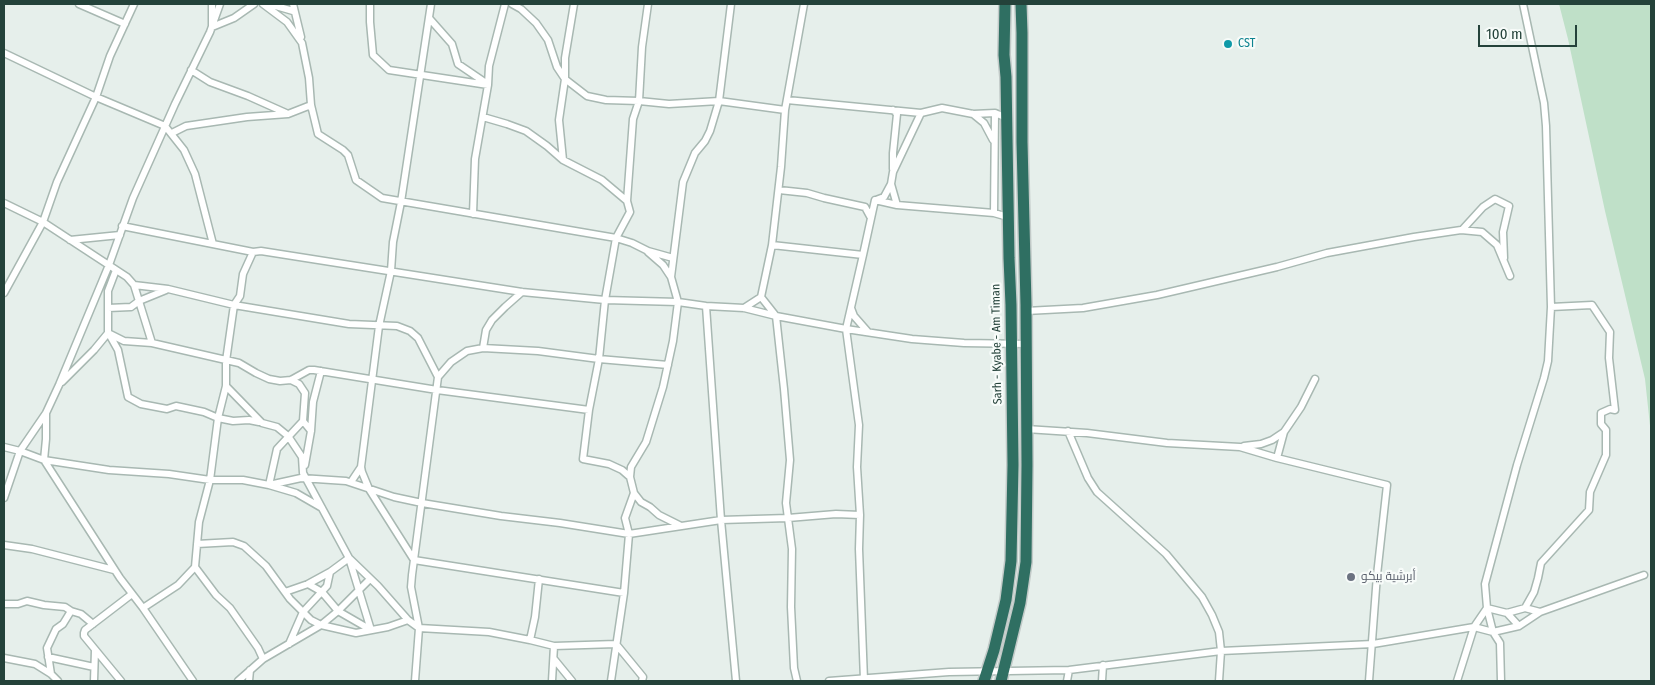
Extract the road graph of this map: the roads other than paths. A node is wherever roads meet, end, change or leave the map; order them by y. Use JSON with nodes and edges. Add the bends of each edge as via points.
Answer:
{"nodes":[{"id":1,"x":79,"y":4,"type":"edge"},
{"id":2,"x":134,"y":4,"type":"edge"},
{"id":3,"x":212,"y":4,"type":"edge"},
{"id":4,"x":220,"y":4,"type":"edge"},
{"id":5,"x":254,"y":4,"type":"edge"},
{"id":6,"x":263,"y":4,"type":"edge"},
{"id":7,"x":269,"y":4,"type":"edge"},
{"id":8,"x":370,"y":4,"type":"edge"},
{"id":9,"x":430,"y":4,"type":"edge"},
{"id":10,"x":505,"y":4,"type":"edge"},
{"id":11,"x":512,"y":4,"type":"edge"},
{"id":12,"x":574,"y":4,"type":"edge"},
{"id":13,"x":648,"y":4,"type":"edge"},
{"id":14,"x":731,"y":4,"type":"edge"},
{"id":15,"x":804,"y":4,"type":"edge"},
{"id":16,"x":1005,"y":4,"type":"edge"},
{"id":17,"x":1020,"y":4,"type":"edge"},
{"id":18,"x":1523,"y":4,"type":"edge"},
{"id":19,"x":293,"y":7,"type":"edge"},
{"id":20,"x":429,"y":18,"type":"junction"},
{"id":21,"x":125,"y":24,"type":"junction"},
{"id":22,"x":212,"y":27,"type":"junction"},
{"id":23,"x":302,"y":43,"type":"junction"},
{"id":24,"x":4,"y":53,"type":"edge"},
{"id":25,"x":192,"y":70,"type":"junction"},
{"id":26,"x":420,"y":75,"type":"junction"},
{"id":27,"x":564,"y":79,"type":"junction"},
{"id":28,"x":488,"y":85,"type":"junction"},
{"id":29,"x":96,"y":97,"type":"junction"},
{"id":30,"x":786,"y":100,"type":"junction"},
{"id":31,"x":639,"y":101,"type":"junction"},
{"id":32,"x":719,"y":101,"type":"junction"},
{"id":33,"x":311,"y":105,"type":"junction"},
{"id":34,"x":785,"y":110,"type":"junction"},
{"id":35,"x":893,"y":110,"type":"junction"},
{"id":36,"x":921,"y":113,"type":"junction"},
{"id":37,"x":995,"y":113,"type":"junction"},
{"id":38,"x":288,"y":114,"type":"junction"},
{"id":39,"x":973,"y":114,"type":"junction"},
{"id":40,"x":483,"y":117,"type":"junction"},
{"id":41,"x":1007,"y":118,"type":"junction"},
{"id":42,"x":165,"y":126,"type":"junction"},
{"id":43,"x":172,"y":133,"type":"junction"},
{"id":44,"x":994,"y":142,"type":"junction"},
{"id":45,"x":563,"y":160,"type":"junction"},
{"id":46,"x":893,"y":172,"type":"junction"},
{"id":47,"x":891,"y":184,"type":"junction"},
{"id":48,"x":778,"y":190,"type":"junction"},
{"id":49,"x":875,"y":200,"type":"junction"},
{"id":50,"x":627,"y":201,"type":"junction"},
{"id":51,"x":401,"y":202,"type":"junction"},
{"id":52,"x":4,"y":203,"type":"edge"},
{"id":53,"x":897,"y":205,"type":"junction"},
{"id":54,"x":994,"y":213,"type":"junction"},
{"id":55,"x":473,"y":214,"type":"junction"},
{"id":56,"x":1008,"y":217,"type":"junction"},
{"id":57,"x":871,"y":218,"type":"junction"},
{"id":58,"x":42,"y":222,"type":"junction"},
{"id":59,"x":122,"y":226,"type":"junction"},
{"id":60,"x":1462,"y":230,"type":"junction"},
{"id":61,"x":120,"y":235,"type":"junction"},
{"id":62,"x":616,"y":238,"type":"junction"},
{"id":63,"x":70,"y":240,"type":"junction"},
{"id":64,"x":214,"y":244,"type":"junction"},
{"id":65,"x":772,"y":244,"type":"junction"},
{"id":66,"x":648,"y":251,"type":"junction"},
{"id":67,"x":253,"y":252,"type":"junction"},
{"id":68,"x":863,"y":255,"type":"junction"},
{"id":69,"x":673,"y":258,"type":"junction"},
{"id":70,"x":1504,"y":261,"type":"junction"},
{"id":71,"x":109,"y":265,"type":"junction"},
{"id":72,"x":116,"y":270,"type":"junction"},
{"id":73,"x":391,"y":271,"type":"junction"},
{"id":74,"x":1510,"y":276,"type":"dead end"},
{"id":75,"x":671,"y":277,"type":"junction"},
{"id":76,"x":6,"y":281,"type":"edge"},
{"id":77,"x":134,"y":285,"type":"junction"},
{"id":78,"x":168,"y":289,"type":"junction"},
{"id":79,"x":522,"y":292,"type":"junction"},
{"id":80,"x":4,"y":293,"type":"edge"},
{"id":81,"x":761,"y":297,"type":"junction"},
{"id":82,"x":605,"y":300,"type":"junction"},
{"id":83,"x":139,"y":301,"type":"junction"},
{"id":84,"x":678,"y":302,"type":"junction"},
{"id":85,"x":234,"y":305,"type":"junction"},
{"id":86,"x":706,"y":306,"type":"junction"},
{"id":87,"x":850,"y":307,"type":"junction"},
{"id":88,"x":1551,"y":307,"type":"junction"},
{"id":89,"x":108,"y":308,"type":"junction"},
{"id":90,"x":744,"y":308,"type":"junction"},
{"id":91,"x":1026,"y":311,"type":"junction"},
{"id":92,"x":776,"y":316,"type":"junction"},
{"id":93,"x":379,"y":326,"type":"junction"},
{"id":94,"x":846,"y":329,"type":"junction"},
{"id":95,"x":868,"y":332,"type":"junction"},
{"id":96,"x":108,"y":333,"type":"junction"},
{"id":97,"x":152,"y":343,"type":"junction"},
{"id":98,"x":1011,"y":344,"type":"junction"},
{"id":99,"x":1026,"y":344,"type":"junction"},
{"id":100,"x":484,"y":348,"type":"junction"},
{"id":101,"x":598,"y":359,"type":"junction"},
{"id":102,"x":226,"y":360,"type":"junction"},
{"id":103,"x":668,"y":365,"type":"junction"},
{"id":104,"x":321,"y":371,"type":"junction"},
{"id":105,"x":438,"y":377,"type":"junction"},
{"id":106,"x":374,"y":378,"type":"junction"},
{"id":107,"x":1315,"y":379,"type":"dead end"},
{"id":108,"x":291,"y":380,"type":"junction"},
{"id":109,"x":59,"y":384,"type":"junction"},
{"id":110,"x":226,"y":386,"type":"junction"},
{"id":111,"x":437,"y":390,"type":"junction"},
{"id":112,"x":305,"y":393,"type":"junction"},
{"id":113,"x":314,"y":402,"type":"junction"},
{"id":114,"x":589,"y":410,"type":"junction"},
{"id":115,"x":46,"y":412,"type":"junction"},
{"id":116,"x":303,"y":413,"type":"junction"},
{"id":117,"x":218,"y":418,"type":"junction"},
{"id":118,"x":303,"y":421,"type":"junction"},
{"id":119,"x":262,"y":423,"type":"junction"},
{"id":120,"x":1026,"y":428,"type":"junction"},
{"id":121,"x":311,"y":431,"type":"junction"},
{"id":122,"x":1068,"y":431,"type":"junction"},
{"id":123,"x":1284,"y":432,"type":"junction"},
{"id":124,"x":288,"y":436,"type":"junction"},
{"id":125,"x":1240,"y":446,"type":"junction"},
{"id":126,"x":4,"y":447,"type":"edge"},
{"id":127,"x":20,"y":451,"type":"junction"},
{"id":128,"x":1277,"y":458,"type":"junction"},
{"id":129,"x":44,"y":460,"type":"junction"},
{"id":130,"x":361,"y":467,"type":"junction"},
{"id":131,"x":632,"y":467,"type":"junction"},
{"id":132,"x":622,"y":470,"type":"junction"},
{"id":133,"x":305,"y":476,"type":"junction"},
{"id":134,"x":630,"y":477,"type":"junction"},
{"id":135,"x":210,"y":480,"type":"junction"},
{"id":136,"x":351,"y":482,"type":"junction"},
{"id":137,"x":269,"y":485,"type":"junction"},
{"id":138,"x":369,"y":489,"type":"junction"},
{"id":139,"x":634,"y":493,"type":"junction"},
{"id":140,"x":4,"y":498,"type":"edge"},
{"id":141,"x":422,"y":503,"type":"junction"},
{"id":142,"x":324,"y":508,"type":"junction"},
{"id":143,"x":860,"y":515,"type":"junction"},
{"id":144,"x":788,"y":518,"type":"junction"},
{"id":145,"x":721,"y":520,"type":"junction"},
{"id":146,"x":681,"y":526,"type":"junction"},
{"id":147,"x":629,"y":534,"type":"junction"},
{"id":148,"x":197,"y":544,"type":"junction"},
{"id":149,"x":4,"y":545,"type":"edge"},
{"id":150,"x":349,"y":558,"type":"junction"},
{"id":151,"x":414,"y":560,"type":"junction"},
{"id":152,"x":194,"y":567,"type":"junction"},
{"id":153,"x":114,"y":570,"type":"junction"},
{"id":154,"x":330,"y":572,"type":"junction"},
{"id":155,"x":1644,"y":575,"type":"dead end"},
{"id":156,"x":370,"y":579,"type":"junction"},
{"id":157,"x":539,"y":579,"type":"junction"},
{"id":158,"x":308,"y":584,"type":"junction"},
{"id":159,"x":360,"y":589,"type":"junction"},
{"id":160,"x":285,"y":592,"type":"junction"},
{"id":161,"x":322,"y":592,"type":"junction"},
{"id":162,"x":624,"y":592,"type":"junction"},
{"id":163,"x":132,"y":594,"type":"junction"},
{"id":164,"x":4,"y":604,"type":"edge"},
{"id":165,"x":143,"y":608,"type":"junction"},
{"id":166,"x":1487,"y":608,"type":"junction"},
{"id":167,"x":1525,"y":608,"type":"junction"},
{"id":168,"x":71,"y":611,"type":"junction"},
{"id":169,"x":338,"y":611,"type":"junction"},
{"id":170,"x":303,"y":612,"type":"junction"},
{"id":171,"x":1540,"y":612,"type":"junction"},
{"id":172,"x":1507,"y":613,"type":"junction"},
{"id":173,"x":408,"y":620,"type":"junction"},
{"id":174,"x":93,"y":624,"type":"junction"},
{"id":175,"x":321,"y":625,"type":"junction"},
{"id":176,"x":1518,"y":626,"type":"junction"},
{"id":177,"x":1474,"y":627,"type":"junction"},
{"id":178,"x":420,"y":628,"type":"junction"},
{"id":179,"x":371,"y":630,"type":"junction"},
{"id":180,"x":1493,"y":632,"type":"junction"},
{"id":181,"x":530,"y":640,"type":"junction"},
{"id":182,"x":616,"y":644,"type":"junction"},
{"id":183,"x":1373,"y":644,"type":"junction"},
{"id":184,"x":288,"y":645,"type":"junction"},
{"id":185,"x":554,"y":646,"type":"junction"},
{"id":186,"x":95,"y":650,"type":"junction"},
{"id":187,"x":1221,"y":652,"type":"junction"},
{"id":188,"x":48,"y":656,"type":"junction"},
{"id":189,"x":4,"y":658,"type":"edge"},
{"id":190,"x":263,"y":659,"type":"junction"},
{"id":191,"x":554,"y":659,"type":"junction"},
{"id":192,"x":1103,"y":665,"type":"junction"},
{"id":193,"x":94,"y":667,"type":"junction"},
{"id":194,"x":250,"y":670,"type":"junction"},
{"id":195,"x":1069,"y":670,"type":"junction"},
{"id":196,"x":51,"y":674,"type":"junction"},
{"id":197,"x":985,"y":676,"type":"edge"},
{"id":198,"x":1002,"y":677,"type":"edge"},
{"id":199,"x":864,"y":680,"type":"junction"},
{"id":200,"x":58,"y":681,"type":"edge"},
{"id":201,"x":94,"y":681,"type":"edge"},
{"id":202,"x":121,"y":681,"type":"edge"},
{"id":203,"x":193,"y":681,"type":"edge"},
{"id":204,"x":238,"y":681,"type":"edge"},
{"id":205,"x":249,"y":681,"type":"edge"},
{"id":206,"x":415,"y":681,"type":"edge"},
{"id":207,"x":552,"y":681,"type":"edge"},
{"id":208,"x":572,"y":681,"type":"edge"},
{"id":209,"x":612,"y":681,"type":"edge"},
{"id":210,"x":642,"y":681,"type":"edge"},
{"id":211,"x":736,"y":681,"type":"edge"},
{"id":212,"x":797,"y":681,"type":"edge"},
{"id":213,"x":829,"y":681,"type":"edge"},
{"id":214,"x":1067,"y":681,"type":"edge"},
{"id":215,"x":1102,"y":681,"type":"edge"},
{"id":216,"x":1219,"y":681,"type":"edge"},
{"id":217,"x":1369,"y":681,"type":"edge"},
{"id":218,"x":1457,"y":681,"type":"edge"},
{"id":219,"x":1501,"y":681,"type":"edge"}],
"edges":[{"from":1,"to":21,"type":"street"},
{"from":2,"to":21,"type":"street"},
{"from":3,"to":22,"type":"street"},
{"from":4,"to":22,"type":"street"},
{"from":5,"to":22,"type":"street","via":[[234,18]]},
{"from":6,"to":23,"type":"street","via":[[287,22]]},
{"from":7,"to":19,"type":"street"},
{"from":8,"to":26,"type":"street","via":[[373,55],[389,70]]},
{"from":9,"to":20,"type":"street"},
{"from":10,"to":28,"type":"street","via":[[488,66]]},
{"from":11,"to":27,"type":"street","via":[[536,23],[548,40]]},
{"from":12,"to":27,"type":"street"},
{"from":13,"to":31,"type":"street"},
{"from":14,"to":32,"type":"street"},
{"from":15,"to":30,"type":"street"},
{"from":16,"to":41,"type":"highway","name":"Sarh - Kyabe - Am Timan"},
{"from":17,"to":91,"type":"highway"},
{"from":18,"to":88,"type":"street","via":[[1539,73],[1546,126]]},
{"from":19,"to":23,"type":"street"},
{"from":20,"to":26,"type":"street"},
{"from":20,"to":28,"type":"street","via":[[452,44],[458,64]]},
{"from":21,"to":29,"type":"street"},
{"from":22,"to":25,"type":"street"},
{"from":23,"to":33,"type":"street"},
{"from":24,"to":29,"type":"street"},
{"from":25,"to":38,"type":"street","via":[[210,82]]},
{"from":25,"to":42,"type":"street"},
{"from":26,"to":28,"type":"street"},
{"from":26,"to":51,"type":"street"},
{"from":27,"to":31,"type":"street","via":[[587,96]]},
{"from":27,"to":45,"type":"street","via":[[559,120]]},
{"from":28,"to":40,"type":"street"},
{"from":29,"to":42,"type":"street"},
{"from":29,"to":58,"type":"street"},
{"from":30,"to":34,"type":"street"},
{"from":30,"to":35,"type":"street"},
{"from":31,"to":32,"type":"street","via":[[670,104]]},
{"from":31,"to":50,"type":"street","via":[[633,120]]},
{"from":32,"to":34,"type":"street"},
{"from":32,"to":69,"type":"street","via":[[707,136],[695,153],[683,182]]},
{"from":33,"to":38,"type":"street"},
{"from":33,"to":51,"type":"street","via":[[318,134],[348,155],[356,180],[382,198]]},
{"from":34,"to":48,"type":"street"},
{"from":35,"to":36,"type":"street"},
{"from":35,"to":46,"type":"street","via":[[897,114]]},
{"from":36,"to":39,"type":"street","via":[[942,108]]},
{"from":36,"to":46,"type":"street"},
{"from":37,"to":39,"type":"street"},
{"from":37,"to":41,"type":"street"},
{"from":37,"to":44,"type":"street"},
{"from":38,"to":43,"type":"street","via":[[186,126]]},
{"from":39,"to":44,"type":"street","via":[[984,123]]},
{"from":40,"to":45,"type":"street","via":[[526,131]]},
{"from":40,"to":55,"type":"street","via":[[475,159]]},
{"from":41,"to":56,"type":"highway","name":"Sarh - Kyabe - Am Timan"},
{"from":42,"to":43,"type":"street"},
{"from":42,"to":59,"type":"street"},
{"from":43,"to":64,"type":"street","via":[[195,174]]},
{"from":44,"to":54,"type":"street"},
{"from":45,"to":50,"type":"street","via":[[602,180]]},
{"from":46,"to":47,"type":"street"},
{"from":47,"to":49,"type":"street","via":[[884,197]]},
{"from":47,"to":53,"type":"street"},
{"from":48,"to":57,"type":"street","via":[[807,193],[865,207]]},
{"from":48,"to":65,"type":"street"},
{"from":49,"to":53,"type":"street"},
{"from":49,"to":57,"type":"street"},
{"from":50,"to":62,"type":"street","via":[[630,212]]},
{"from":51,"to":55,"type":"street"},
{"from":51,"to":73,"type":"street"},
{"from":52,"to":58,"type":"street"},
{"from":53,"to":54,"type":"street"},
{"from":54,"to":56,"type":"street"},
{"from":55,"to":62,"type":"street"},
{"from":56,"to":98,"type":"highway","name":"Sarh - Kyabe - Am Timan"},
{"from":57,"to":68,"type":"street"},
{"from":58,"to":63,"type":"street"},
{"from":58,"to":76,"type":"street"},
{"from":59,"to":61,"type":"street"},
{"from":59,"to":64,"type":"street"},
{"from":60,"to":70,"type":"street","via":[[1482,232],[1497,245]]},
{"from":60,"to":70,"type":"street","via":[[1495,199],[1508,206],[1503,232]]},
{"from":60,"to":91,"type":"street","via":[[1327,253],[1157,295],[1083,308]]},
{"from":61,"to":63,"type":"street"},
{"from":61,"to":71,"type":"street"},
{"from":62,"to":66,"type":"street"},
{"from":62,"to":82,"type":"street"},
{"from":63,"to":71,"type":"street"},
{"from":64,"to":67,"type":"street"},
{"from":65,"to":68,"type":"street"},
{"from":65,"to":81,"type":"street"},
{"from":66,"to":69,"type":"street"},
{"from":66,"to":75,"type":"street"},
{"from":67,"to":73,"type":"street"},
{"from":67,"to":85,"type":"street","via":[[243,274],[240,296]]},
{"from":68,"to":87,"type":"street"},
{"from":69,"to":75,"type":"street"},
{"from":70,"to":74,"type":"street"},
{"from":71,"to":72,"type":"street"},
{"from":71,"to":109,"type":"street"},
{"from":72,"to":77,"type":"street"},
{"from":72,"to":89,"type":"street","via":[[108,290]]},
{"from":73,"to":79,"type":"street"},
{"from":73,"to":93,"type":"street"},
{"from":75,"to":84,"type":"street"},
{"from":76,"to":80,"type":"street"},
{"from":77,"to":78,"type":"street"},
{"from":77,"to":83,"type":"street"},
{"from":78,"to":83,"type":"street"},
{"from":78,"to":85,"type":"street"},
{"from":79,"to":82,"type":"street"},
{"from":79,"to":100,"type":"street","via":[[492,320],[486,330]]},
{"from":81,"to":90,"type":"street"},
{"from":81,"to":92,"type":"street"},
{"from":82,"to":84,"type":"street"},
{"from":82,"to":101,"type":"street"},
{"from":83,"to":89,"type":"street","via":[[131,307]]},
{"from":83,"to":97,"type":"street"},
{"from":84,"to":86,"type":"street"},
{"from":84,"to":103,"type":"street"},
{"from":85,"to":93,"type":"street"},
{"from":85,"to":102,"type":"street"},
{"from":86,"to":90,"type":"street"},
{"from":86,"to":145,"type":"street"},
{"from":87,"to":94,"type":"street"},
{"from":87,"to":95,"type":"street"},
{"from":88,"to":166,"type":"street","via":[[1548,361],[1485,584]]},
{"from":88,"to":167,"type":"street","via":[[1592,305],[1610,332],[1609,358],[1615,410],[1610,408],[1601,413],[1601,424],[1606,430],[1606,455],[1590,492],[1589,510],[1540,563],[1534,592]]},
{"from":89,"to":96,"type":"street"},
{"from":90,"to":92,"type":"street"},
{"from":91,"to":99,"type":"highway"},
{"from":92,"to":94,"type":"street"},
{"from":92,"to":144,"type":"street","via":[[790,460],[786,492]]},
{"from":93,"to":105,"type":"street","via":[[397,326],[410,331],[418,338]]},
{"from":93,"to":106,"type":"street"},
{"from":94,"to":95,"type":"street"},
{"from":94,"to":143,"type":"street","via":[[859,425]]},
{"from":95,"to":98,"type":"street","via":[[964,343]]},
{"from":96,"to":97,"type":"street","via":[[124,341]]},
{"from":96,"to":109,"type":"street"},
{"from":96,"to":117,"type":"street","via":[[118,350],[128,397],[141,404],[167,409],[176,406]]},
{"from":97,"to":102,"type":"street"},
{"from":98,"to":99,"type":"street"},
{"from":98,"to":197,"type":"highway","name":"Sarh - Kyabe - Am Timan","via":[[1011,561],[1006,600]]},
{"from":99,"to":120,"type":"highway"},
{"from":100,"to":101,"type":"street"},
{"from":100,"to":105,"type":"street","via":[[467,351]]},
{"from":101,"to":103,"type":"street"},
{"from":101,"to":114,"type":"street"},
{"from":102,"to":108,"type":"street","via":[[239,363],[269,379]]},
{"from":102,"to":110,"type":"street"},
{"from":103,"to":131,"type":"street","via":[[646,442]]},
{"from":104,"to":106,"type":"street"},
{"from":104,"to":108,"type":"street","via":[[309,370]]},
{"from":104,"to":113,"type":"street"},
{"from":105,"to":111,"type":"street"},
{"from":106,"to":111,"type":"street"},
{"from":106,"to":130,"type":"street"},
{"from":107,"to":123,"type":"street"},
{"from":108,"to":112,"type":"street","via":[[300,384]]},
{"from":109,"to":115,"type":"street"},
{"from":110,"to":117,"type":"street"},
{"from":110,"to":119,"type":"street"},
{"from":111,"to":114,"type":"street"},
{"from":111,"to":141,"type":"street"},
{"from":112,"to":113,"type":"street"},
{"from":112,"to":116,"type":"street"},
{"from":113,"to":116,"type":"street"},
{"from":113,"to":121,"type":"street"},
{"from":114,"to":132,"type":"street","via":[[583,459]]},
{"from":115,"to":127,"type":"street"},
{"from":115,"to":129,"type":"street"},
{"from":116,"to":118,"type":"street"},
{"from":117,"to":119,"type":"street"},
{"from":117,"to":135,"type":"street"},
{"from":118,"to":121,"type":"street"},
{"from":118,"to":124,"type":"street"},
{"from":119,"to":124,"type":"street","via":[[277,427]]},
{"from":120,"to":122,"type":"street"},
{"from":120,"to":198,"type":"highway","via":[[1026,562]]},
{"from":121,"to":133,"type":"street"},
{"from":122,"to":125,"type":"street","via":[[1166,443]]},
{"from":122,"to":187,"type":"street","via":[[1097,492],[1166,554],[1202,597],[1219,632]]},
{"from":123,"to":125,"type":"street","via":[[1262,444]]},
{"from":123,"to":128,"type":"street"},
{"from":124,"to":133,"type":"street","via":[[302,457]]},
{"from":124,"to":137,"type":"street","via":[[276,449]]},
{"from":125,"to":128,"type":"street"},
{"from":126,"to":127,"type":"street"},
{"from":127,"to":129,"type":"street"},
{"from":127,"to":140,"type":"street"},
{"from":128,"to":183,"type":"street","via":[[1387,485]]},
{"from":129,"to":135,"type":"street"},
{"from":129,"to":153,"type":"street"},
{"from":130,"to":136,"type":"street"},
{"from":130,"to":138,"type":"street"},
{"from":131,"to":132,"type":"street"},
{"from":131,"to":134,"type":"street"},
{"from":132,"to":134,"type":"street"},
{"from":133,"to":136,"type":"street"},
{"from":133,"to":137,"type":"street"},
{"from":133,"to":142,"type":"street"},
{"from":134,"to":139,"type":"street"},
{"from":135,"to":137,"type":"street","via":[[243,480]]},
{"from":135,"to":148,"type":"street"},
{"from":136,"to":138,"type":"street"},
{"from":137,"to":142,"type":"street","via":[[296,493]]},
{"from":138,"to":141,"type":"street"},
{"from":138,"to":151,"type":"street"},
{"from":139,"to":146,"type":"street","via":[[641,502]]},
{"from":139,"to":147,"type":"street","via":[[625,518]]},
{"from":141,"to":147,"type":"street"},
{"from":141,"to":151,"type":"street"},
{"from":142,"to":150,"type":"street"},
{"from":143,"to":144,"type":"street"},
{"from":143,"to":199,"type":"street"},
{"from":144,"to":145,"type":"street"},
{"from":144,"to":212,"type":"street"},
{"from":145,"to":146,"type":"street"},
{"from":145,"to":211,"type":"street"},
{"from":146,"to":147,"type":"street"},
{"from":147,"to":162,"type":"street"},
{"from":148,"to":152,"type":"street"},
{"from":148,"to":160,"type":"street","via":[[233,542],[244,546],[266,566]]},
{"from":149,"to":153,"type":"street"},
{"from":150,"to":154,"type":"street"},
{"from":150,"to":156,"type":"street"},
{"from":150,"to":159,"type":"street"},
{"from":151,"to":157,"type":"street"},
{"from":151,"to":178,"type":"street","via":[[412,587]]},
{"from":152,"to":165,"type":"street","via":[[178,584]]},
{"from":152,"to":190,"type":"street","via":[[230,608]]},
{"from":153,"to":163,"type":"street"},
{"from":154,"to":158,"type":"street"},
{"from":154,"to":161,"type":"street"},
{"from":155,"to":171,"type":"street"},
{"from":156,"to":159,"type":"street"},
{"from":156,"to":173,"type":"street"},
{"from":157,"to":162,"type":"street"},
{"from":157,"to":181,"type":"street"},
{"from":158,"to":160,"type":"street"},
{"from":158,"to":161,"type":"street"},
{"from":159,"to":169,"type":"street"},
{"from":159,"to":179,"type":"street"},
{"from":160,"to":170,"type":"street"},
{"from":161,"to":169,"type":"street"},
{"from":161,"to":170,"type":"street"},
{"from":162,"to":182,"type":"street"},
{"from":163,"to":165,"type":"street"},
{"from":163,"to":174,"type":"street"},
{"from":164,"to":168,"type":"street","via":[[28,601],[65,607]]},
{"from":165,"to":203,"type":"street"},
{"from":166,"to":172,"type":"street"},
{"from":166,"to":177,"type":"street"},
{"from":166,"to":180,"type":"street"},
{"from":167,"to":171,"type":"street"},
{"from":167,"to":172,"type":"street"},
{"from":168,"to":174,"type":"street","via":[[82,614]]},
{"from":168,"to":188,"type":"street","via":[[56,629],[47,648]]},
{"from":169,"to":175,"type":"street"},
{"from":169,"to":179,"type":"street"},
{"from":170,"to":175,"type":"street"},
{"from":170,"to":184,"type":"street"},
{"from":171,"to":176,"type":"street"},
{"from":172,"to":176,"type":"street"},
{"from":173,"to":178,"type":"street"},
{"from":173,"to":179,"type":"street"},
{"from":174,"to":186,"type":"street","via":[[85,630],[84,636]]},
{"from":175,"to":179,"type":"street","via":[[356,633]]},
{"from":175,"to":184,"type":"street"},
{"from":176,"to":180,"type":"street"},
{"from":177,"to":180,"type":"street"},
{"from":177,"to":183,"type":"street"},
{"from":177,"to":218,"type":"street"},
{"from":178,"to":181,"type":"street","via":[[489,632]]},
{"from":178,"to":206,"type":"street"},
{"from":180,"to":219,"type":"street","via":[[1500,643]]},
{"from":181,"to":185,"type":"street"},
{"from":182,"to":185,"type":"street"},
{"from":182,"to":209,"type":"street"},
{"from":182,"to":210,"type":"street","via":[[643,676]]},
{"from":183,"to":187,"type":"street"},
{"from":183,"to":217,"type":"street"},
{"from":184,"to":190,"type":"street"},
{"from":185,"to":191,"type":"street"},
{"from":186,"to":193,"type":"street"},
{"from":186,"to":202,"type":"street"},
{"from":187,"to":192,"type":"street"},
{"from":187,"to":216,"type":"street"},
{"from":188,"to":193,"type":"street"},
{"from":188,"to":196,"type":"street"},
{"from":189,"to":196,"type":"street","via":[[30,662]]},
{"from":190,"to":194,"type":"street"},
{"from":191,"to":207,"type":"street"},
{"from":191,"to":208,"type":"street"},
{"from":192,"to":195,"type":"street"},
{"from":192,"to":215,"type":"street"},
{"from":193,"to":201,"type":"street"},
{"from":194,"to":204,"type":"street"},
{"from":194,"to":205,"type":"street"},
{"from":195,"to":198,"type":"street"},
{"from":195,"to":214,"type":"street"},
{"from":196,"to":200,"type":"street"},
{"from":197,"to":198,"type":"street"},
{"from":197,"to":199,"type":"street","via":[[950,672]]},
{"from":199,"to":213,"type":"street"}]}
